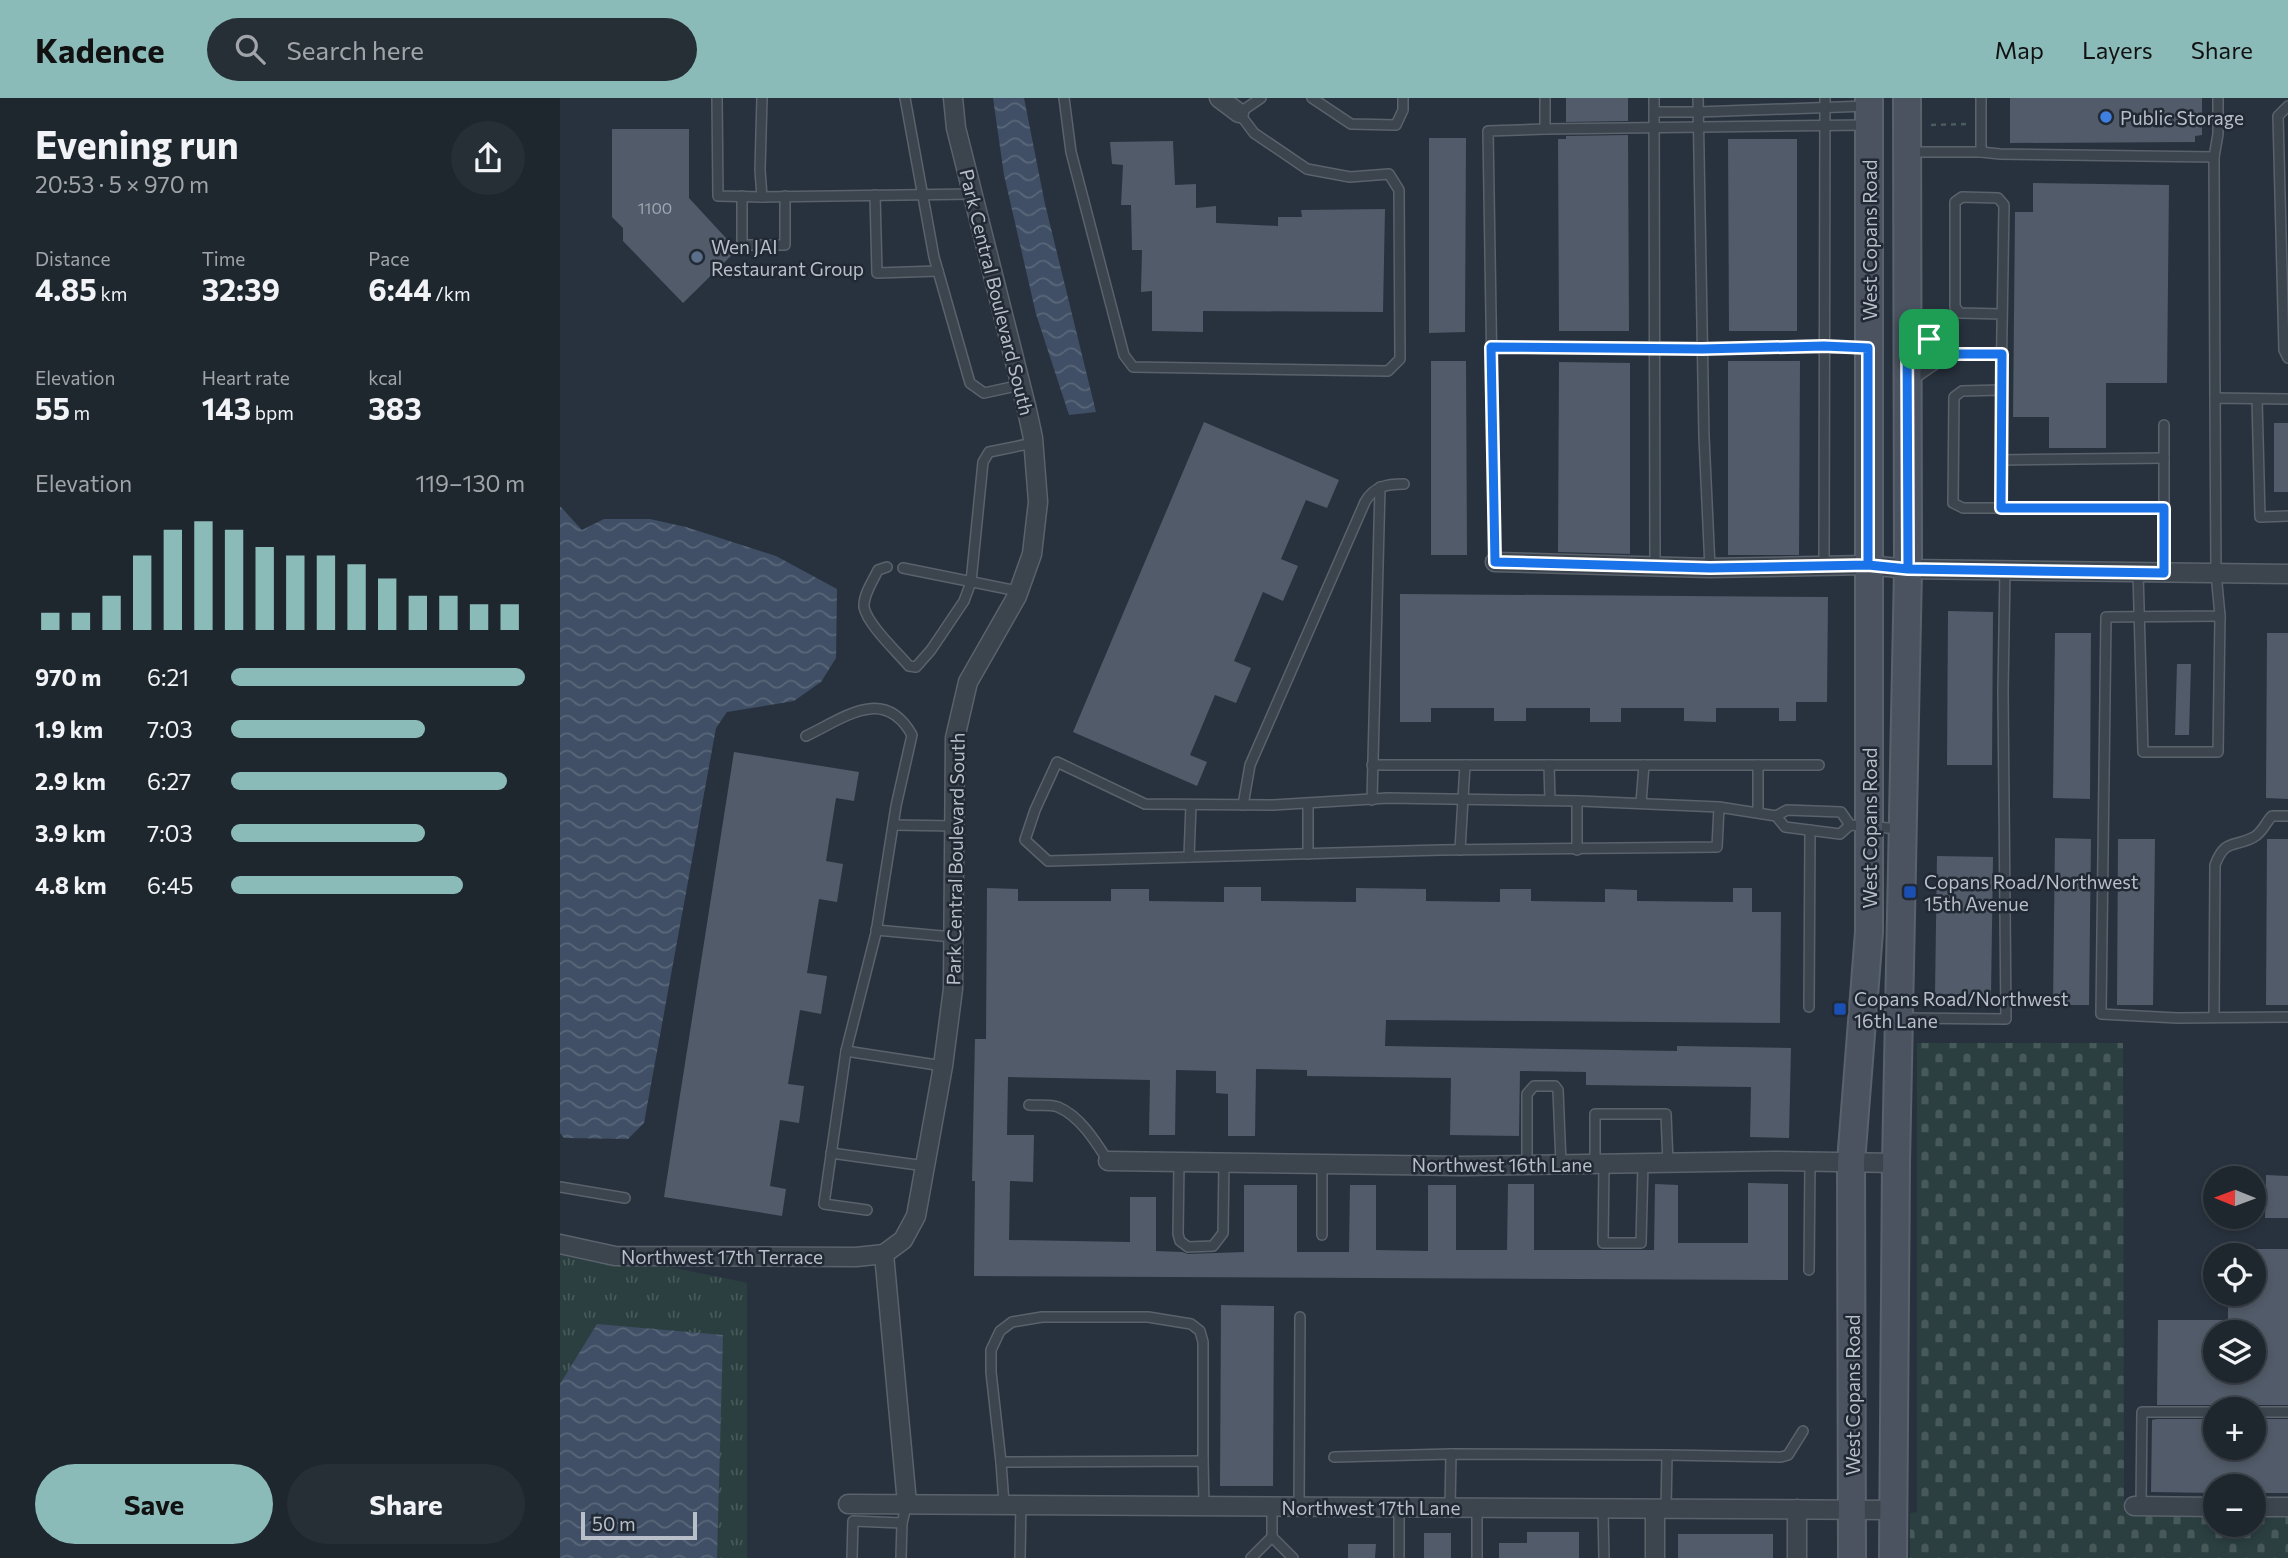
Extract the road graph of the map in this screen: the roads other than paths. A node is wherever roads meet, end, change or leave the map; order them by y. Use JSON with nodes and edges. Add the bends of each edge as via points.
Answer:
{"nodes":[{"id":1,"x":717,"y":98,"type":"edge"},
{"id":2,"x":762,"y":98,"type":"edge"},
{"id":3,"x":905,"y":98,"type":"edge"},
{"id":4,"x":953,"y":98,"type":"edge"},
{"id":5,"x":1064,"y":98,"type":"edge"},
{"id":6,"x":1219,"y":98,"type":"edge"},
{"id":7,"x":1261,"y":98,"type":"edge"},
{"id":8,"x":1312,"y":98,"type":"edge"},
{"id":9,"x":1403,"y":98,"type":"edge"},
{"id":10,"x":1545,"y":98,"type":"edge"},
{"id":11,"x":1654,"y":98,"type":"edge"},
{"id":12,"x":1698,"y":98,"type":"edge"},
{"id":13,"x":1907,"y":98,"type":"edge"},
{"id":14,"x":1981,"y":98,"type":"edge"},
{"id":15,"x":2217,"y":98,"type":"edge"},
{"id":16,"x":1825,"y":103,"type":"edge"},
{"id":17,"x":2288,"y":106,"type":"edge"},
{"id":18,"x":1869,"y":110,"type":"edge"},
{"id":19,"x":1654,"y":112,"type":"junction"},
{"id":20,"x":1699,"y":112,"type":"junction"},
{"id":21,"x":1239,"y":113,"type":"junction"},
{"id":22,"x":1825,"y":125,"type":"junction"},
{"id":23,"x":1699,"y":128,"type":"junction"},
{"id":24,"x":1545,"y":129,"type":"junction"},
{"id":25,"x":1654,"y":129,"type":"junction"},
{"id":26,"x":1907,"y":152,"type":"junction"},
{"id":27,"x":1981,"y":152,"type":"junction"},
{"id":28,"x":2214,"y":157,"type":"junction"},
{"id":29,"x":972,"y":194,"type":"junction"},
{"id":30,"x":875,"y":195,"type":"junction"},
{"id":31,"x":922,"y":195,"type":"junction"},
{"id":32,"x":742,"y":196,"type":"junction"},
{"id":33,"x":785,"y":196,"type":"junction"},
{"id":34,"x":762,"y":197,"type":"junction"},
{"id":35,"x":938,"y":271,"type":"junction"},
{"id":36,"x":2002,"y":314,"type":"junction"},
{"id":37,"x":1907,"y":326,"type":"junction"},
{"id":38,"x":1824,"y":346,"type":"junction"},
{"id":39,"x":1491,"y":347,"type":"junction"},
{"id":40,"x":1655,"y":348,"type":"junction"},
{"id":41,"x":1868,"y":348,"type":"junction"},
{"id":42,"x":1702,"y":349,"type":"junction"},
{"id":43,"x":1955,"y":354,"type":"junction"},
{"id":44,"x":2002,"y":354,"type":"junction"},
{"id":45,"x":2288,"y":358,"type":"edge"},
{"id":46,"x":1908,"y":383,"type":"junction"},
{"id":47,"x":1021,"y":385,"type":"junction"},
{"id":48,"x":2001,"y":390,"type":"junction"},
{"id":49,"x":2215,"y":398,"type":"junction"},
{"id":50,"x":2288,"y":398,"type":"edge"},
{"id":51,"x":2257,"y":399,"type":"junction"},
{"id":52,"x":2164,"y":425,"type":"dead end"},
{"id":53,"x":1033,"y":443,"type":"junction"},
{"id":54,"x":2164,"y":458,"type":"junction"},
{"id":55,"x":2001,"y":460,"type":"junction"},
{"id":56,"x":1405,"y":484,"type":"dead end"},
{"id":57,"x":1380,"y":487,"type":"junction"},
{"id":58,"x":2001,"y":508,"type":"junction"},
{"id":59,"x":2164,"y":508,"type":"junction"},
{"id":60,"x":2288,"y":516,"type":"edge"},
{"id":61,"x":1495,"y":562,"type":"joint"},
{"id":62,"x":1868,"y":565,"type":"junction"},
{"id":63,"x":1824,"y":566,"type":"junction"},
{"id":64,"x":887,"y":567,"type":"dead end"},
{"id":65,"x":1655,"y":567,"type":"junction"},
{"id":66,"x":903,"y":568,"type":"dead end"},
{"id":67,"x":1710,"y":568,"type":"junction"},
{"id":68,"x":1908,"y":569,"type":"junction"},
{"id":69,"x":2005,"y":570,"type":"junction"},
{"id":70,"x":2138,"y":572,"type":"junction"},
{"id":71,"x":2164,"y":573,"type":"junction"},
{"id":72,"x":2216,"y":573,"type":"junction"},
{"id":73,"x":2288,"y":575,"type":"edge"},
{"id":74,"x":971,"y":582,"type":"junction"},
{"id":75,"x":1018,"y":591,"type":"junction"},
{"id":76,"x":2140,"y":616,"type":"junction"},
{"id":77,"x":2220,"y":616,"type":"junction"},
{"id":78,"x":806,"y":736,"type":"dead end"},
{"id":79,"x":1372,"y":765,"type":"junction"},
{"id":80,"x":1465,"y":765,"type":"junction"},
{"id":81,"x":1549,"y":765,"type":"junction"},
{"id":82,"x":1644,"y":765,"type":"junction"},
{"id":83,"x":1758,"y":765,"type":"junction"},
{"id":84,"x":1819,"y":765,"type":"dead end"},
{"id":85,"x":1464,"y":799,"type":"junction"},
{"id":86,"x":1372,"y":800,"type":"junction"},
{"id":87,"x":1550,"y":800,"type":"junction"},
{"id":88,"x":1577,"y":801,"type":"junction"},
{"id":89,"x":1641,"y":803,"type":"junction"},
{"id":90,"x":1308,"y":804,"type":"junction"},
{"id":91,"x":1191,"y":805,"type":"junction"},
{"id":92,"x":1243,"y":805,"type":"junction"},
{"id":93,"x":1719,"y":807,"type":"junction"},
{"id":94,"x":1758,"y":812,"type":"junction"},
{"id":95,"x":1776,"y":816,"type":"junction"},
{"id":96,"x":2288,"y":816,"type":"edge"},
{"id":97,"x":894,"y":825,"type":"junction"},
{"id":98,"x":954,"y":826,"type":"junction"},
{"id":99,"x":1859,"y":826,"type":"junction"},
{"id":100,"x":1903,"y":829,"type":"junction"},
{"id":101,"x":1810,"y":830,"type":"junction"},
{"id":102,"x":1460,"y":850,"type":"junction"},
{"id":103,"x":1577,"y":850,"type":"junction"},
{"id":104,"x":1308,"y":854,"type":"junction"},
{"id":105,"x":1189,"y":857,"type":"junction"},
{"id":106,"x":876,"y":930,"type":"junction"},
{"id":107,"x":953,"y":937,"type":"junction"},
{"id":108,"x":1809,"y":1007,"type":"dead end"},
{"id":109,"x":2214,"y":1017,"type":"junction"},
{"id":110,"x":2288,"y":1017,"type":"edge"},
{"id":111,"x":1899,"y":1018,"type":"junction"},
{"id":112,"x":846,"y":1051,"type":"junction"},
{"id":113,"x":943,"y":1066,"type":"junction"},
{"id":114,"x":1029,"y":1105,"type":"dead end"},
{"id":115,"x":831,"y":1153,"type":"junction"},
{"id":116,"x":1108,"y":1161,"type":"joint"},
{"id":117,"x":1179,"y":1162,"type":"junction"},
{"id":118,"x":1224,"y":1162,"type":"junction"},
{"id":119,"x":1810,"y":1162,"type":"junction"},
{"id":120,"x":1851,"y":1162,"type":"junction"},
{"id":121,"x":1322,"y":1163,"type":"junction"},
{"id":122,"x":1643,"y":1163,"type":"junction"},
{"id":123,"x":1668,"y":1163,"type":"junction"},
{"id":124,"x":1896,"y":1163,"type":"junction"},
{"id":125,"x":1561,"y":1164,"type":"junction"},
{"id":126,"x":1599,"y":1164,"type":"junction"},
{"id":127,"x":1527,"y":1165,"type":"junction"},
{"id":128,"x":925,"y":1166,"type":"junction"},
{"id":129,"x":560,"y":1187,"type":"edge"},
{"id":130,"x":625,"y":1198,"type":"dead end"},
{"id":131,"x":867,"y":1210,"type":"dead end"},
{"id":132,"x":1322,"y":1235,"type":"dead end"},
{"id":133,"x":560,"y":1244,"type":"edge"},
{"id":134,"x":884,"y":1254,"type":"junction"},
{"id":135,"x":1809,"y":1270,"type":"dead end"},
{"id":136,"x":1300,"y":1317,"type":"dead end"},
{"id":137,"x":2203,"y":1412,"type":"edge"},
{"id":138,"x":2266,"y":1412,"type":"edge"},
{"id":139,"x":2288,"y":1412,"type":"edge"},
{"id":140,"x":1803,"y":1431,"type":"dead end"},
{"id":141,"x":1451,"y":1454,"type":"junction"},
{"id":142,"x":1667,"y":1455,"type":"junction"},
{"id":143,"x":1334,"y":1458,"type":"dead end"},
{"id":144,"x":1203,"y":1461,"type":"junction"},
{"id":145,"x":1001,"y":1462,"type":"junction"},
{"id":146,"x":906,"y":1503,"type":"junction"},
{"id":147,"x":848,"y":1504,"type":"dead end"},
{"id":148,"x":1012,"y":1504,"type":"junction"},
{"id":149,"x":1203,"y":1506,"type":"junction"},
{"id":150,"x":1272,"y":1506,"type":"junction"},
{"id":151,"x":1299,"y":1506,"type":"junction"},
{"id":152,"x":2138,"y":1506,"type":"joint"},
{"id":153,"x":1399,"y":1507,"type":"junction"},
{"id":154,"x":1450,"y":1507,"type":"junction"},
{"id":155,"x":2203,"y":1507,"type":"edge"},
{"id":156,"x":2266,"y":1507,"type":"edge"},
{"id":157,"x":2288,"y":1507,"type":"edge"},
{"id":158,"x":1477,"y":1508,"type":"junction"},
{"id":159,"x":1604,"y":1509,"type":"junction"},
{"id":160,"x":1661,"y":1509,"type":"junction"},
{"id":161,"x":1797,"y":1509,"type":"junction"},
{"id":162,"x":1852,"y":1510,"type":"junction"},
{"id":163,"x":1893,"y":1510,"type":"junction"},
{"id":164,"x":902,"y":1523,"type":"junction"},
{"id":165,"x":1272,"y":1537,"type":"junction"},
{"id":166,"x":852,"y":1558,"type":"edge"},
{"id":167,"x":901,"y":1558,"type":"edge"},
{"id":168,"x":1020,"y":1558,"type":"edge"},
{"id":169,"x":1251,"y":1558,"type":"edge"},
{"id":170,"x":1293,"y":1558,"type":"edge"},
{"id":171,"x":1399,"y":1558,"type":"edge"},
{"id":172,"x":1477,"y":1558,"type":"edge"},
{"id":173,"x":1604,"y":1558,"type":"edge"},
{"id":174,"x":1655,"y":1558,"type":"edge"},
{"id":175,"x":1797,"y":1558,"type":"edge"},
{"id":176,"x":1852,"y":1558,"type":"edge"},
{"id":177,"x":1893,"y":1558,"type":"edge"}],
"edges":[{"from":1,"to":32,"type":"lane","via":[[718,196]]},
{"from":2,"to":34,"type":"lane"},
{"from":3,"to":31,"type":"lane"},
{"from":4,"to":29,"type":"street","name":"Park Central Boulevard South"},
{"from":5,"to":21,"type":"lane","via":[[1080,189],[1124,355],[1133,368],[1388,371],[1400,359],[1399,190],[1389,174],[1350,177],[1307,169],[1254,133]]},
{"from":6,"to":21,"type":"street"},
{"from":7,"to":21,"type":"lane"},
{"from":8,"to":9,"type":"lane","via":[[1351,124],[1396,125]]},
{"from":10,"to":24,"type":"lane"},
{"from":11,"to":19,"type":"lane"},
{"from":12,"to":20,"type":"lane"},
{"from":13,"to":26,"type":"main road","name":"West Copans Road"},
{"from":14,"to":27,"type":"lane"},
{"from":15,"to":28,"type":"lane"},
{"from":16,"to":18,"type":"lane"},
{"from":16,"to":20,"type":"lane"},
{"from":16,"to":22,"type":"lane"},
{"from":17,"to":45,"type":"lane","via":[[2278,116],[2284,350]]},
{"from":18,"to":22,"type":"lane"},
{"from":18,"to":41,"type":"main road","name":"West Copans Road"},
{"from":19,"to":20,"type":"lane"},
{"from":19,"to":25,"type":"lane"},
{"from":20,"to":23,"type":"lane"},
{"from":22,"to":23,"type":"lane"},
{"from":22,"to":38,"type":"lane"},
{"from":23,"to":25,"type":"lane"},
{"from":23,"to":42,"type":"lane"},
{"from":24,"to":25,"type":"lane"},
{"from":24,"to":39,"type":"lane","via":[[1488,131]]},
{"from":25,"to":40,"type":"lane"},
{"from":26,"to":27,"type":"lane"},
{"from":26,"to":37,"type":"main road","name":"West Copans Road"},
{"from":27,"to":28,"type":"lane"},
{"from":28,"to":49,"type":"lane"},
{"from":29,"to":31,"type":"lane"},
{"from":29,"to":47,"type":"street","name":"Park Central Boulevard South"},
{"from":30,"to":31,"type":"lane"},
{"from":30,"to":33,"type":"lane"},
{"from":30,"to":35,"type":"lane","via":[[877,273]]},
{"from":31,"to":35,"type":"lane"},
{"from":32,"to":33,"type":"lane","via":[[742,245],[785,245]]},
{"from":32,"to":34,"type":"lane"},
{"from":33,"to":34,"type":"lane"},
{"from":35,"to":47,"type":"lane","via":[[970,383],[984,393]]},
{"from":36,"to":36,"type":"lane","via":[[2004,205],[1998,198],[1962,197],[1955,202],[1955,307],[1961,313]]},
{"from":36,"to":44,"type":"lane"},
{"from":37,"to":43,"type":"lane"},
{"from":37,"to":46,"type":"main road","name":"West Copans Road"},
{"from":38,"to":41,"type":"lane"},
{"from":38,"to":42,"type":"lane"},
{"from":38,"to":63,"type":"lane"},
{"from":39,"to":40,"type":"lane"},
{"from":39,"to":61,"type":"lane"},
{"from":40,"to":42,"type":"lane"},
{"from":40,"to":65,"type":"lane"},
{"from":41,"to":62,"type":"main road","name":"West Copans Road"},
{"from":42,"to":67,"type":"lane"},
{"from":43,"to":44,"type":"lane"},
{"from":43,"to":46,"type":"lane"},
{"from":44,"to":48,"type":"lane"},
{"from":46,"to":68,"type":"main road","name":"West Copans Road"},
{"from":47,"to":53,"type":"street","name":"Park Central Boulevard South"},
{"from":48,"to":55,"type":"lane"},
{"from":48,"to":58,"type":"lane","via":[[1962,391],[1954,397],[1953,503],[1964,508]]},
{"from":49,"to":51,"type":"lane"},
{"from":49,"to":72,"type":"lane"},
{"from":50,"to":51,"type":"lane"},
{"from":51,"to":60,"type":"lane","via":[[2260,517]]},
{"from":52,"to":54,"type":"lane"},
{"from":53,"to":74,"type":"lane","via":[[989,452],[983,461]]},
{"from":53,"to":75,"type":"street","name":"Park Central Boulevard South","via":[[1038,502],[1032,554]]},
{"from":54,"to":55,"type":"lane"},
{"from":54,"to":59,"type":"lane"},
{"from":55,"to":58,"type":"lane"},
{"from":56,"to":57,"type":"lane"},
{"from":57,"to":79,"type":"lane"},
{"from":57,"to":92,"type":"lane","via":[[1365,502],[1250,765]]},
{"from":58,"to":59,"type":"lane"},
{"from":59,"to":71,"type":"lane"},
{"from":61,"to":65,"type":"street"},
{"from":62,"to":63,"type":"street"},
{"from":62,"to":68,"type":"street"},
{"from":62,"to":99,"type":"main road","name":"West Copans Road"},
{"from":63,"to":67,"type":"street"},
{"from":64,"to":74,"type":"lane","via":[[878,570],[864,607],[870,621],[909,666],[916,667],[931,650],[964,601]]},
{"from":65,"to":67,"type":"street"},
{"from":66,"to":74,"type":"lane"},
{"from":68,"to":69,"type":"street"},
{"from":68,"to":100,"type":"main road","name":"West Copans Road"},
{"from":69,"to":70,"type":"street"},
{"from":69,"to":111,"type":"lane","via":[[2006,1018]]},
{"from":70,"to":71,"type":"street"},
{"from":70,"to":76,"type":"lane"},
{"from":71,"to":72,"type":"street"},
{"from":72,"to":73,"type":"street"},
{"from":72,"to":77,"type":"lane"},
{"from":74,"to":75,"type":"lane"},
{"from":75,"to":98,"type":"street","name":"Park Central Boulevard South","via":[[968,682],[955,738]]},
{"from":76,"to":77,"type":"lane"},
{"from":76,"to":77,"type":"lane","via":[[2143,752],[2218,752]]},
{"from":76,"to":109,"type":"lane","via":[[2106,617],[2101,1014]]},
{"from":78,"to":97,"type":"lane","via":[[866,707],[879,707],[904,722],[912,735]]},
{"from":79,"to":80,"type":"lane"},
{"from":79,"to":86,"type":"lane"},
{"from":80,"to":81,"type":"lane"},
{"from":80,"to":85,"type":"lane"},
{"from":81,"to":82,"type":"lane"},
{"from":81,"to":87,"type":"lane"},
{"from":82,"to":83,"type":"lane"},
{"from":82,"to":89,"type":"lane"},
{"from":83,"to":84,"type":"lane"},
{"from":83,"to":94,"type":"lane"},
{"from":85,"to":86,"type":"lane"},
{"from":85,"to":87,"type":"lane"},
{"from":85,"to":102,"type":"lane"},
{"from":86,"to":90,"type":"lane"},
{"from":87,"to":88,"type":"lane"},
{"from":88,"to":89,"type":"lane"},
{"from":88,"to":103,"type":"lane"},
{"from":89,"to":93,"type":"lane"},
{"from":90,"to":92,"type":"lane"},
{"from":90,"to":104,"type":"lane"},
{"from":91,"to":92,"type":"lane"},
{"from":91,"to":105,"type":"lane"},
{"from":91,"to":105,"type":"lane","via":[[1145,804],[1057,762],[1025,839],[1048,861]]},
{"from":93,"to":94,"type":"lane"},
{"from":93,"to":103,"type":"lane","via":[[1717,847]]},
{"from":94,"to":95,"type":"lane"},
{"from":95,"to":99,"type":"lane","via":[[1787,810],[1841,812]]},
{"from":95,"to":101,"type":"lane","via":[[1785,827]]},
{"from":96,"to":109,"type":"lane","via":[[2272,816],[2258,836],[2229,844],[2219,854],[2215,865]]},
{"from":97,"to":98,"type":"lane"},
{"from":97,"to":106,"type":"lane"},
{"from":98,"to":107,"type":"street","name":"Park Central Boulevard South"},
{"from":99,"to":100,"type":"lane"},
{"from":99,"to":101,"type":"lane","via":[[1840,834]]},
{"from":99,"to":120,"type":"main road","name":"West Copans Road","via":[[1869,932]]},
{"from":100,"to":111,"type":"main road","name":"West Copans Road"},
{"from":101,"to":108,"type":"lane"},
{"from":102,"to":103,"type":"lane"},
{"from":102,"to":104,"type":"lane"},
{"from":104,"to":105,"type":"lane"},
{"from":106,"to":107,"type":"lane"},
{"from":106,"to":112,"type":"lane"},
{"from":107,"to":113,"type":"street","name":"Park Central Boulevard South","via":[[953,989]]},
{"from":109,"to":110,"type":"lane"},
{"from":111,"to":124,"type":"main road","name":"West Copans Road"},
{"from":112,"to":113,"type":"lane"},
{"from":112,"to":115,"type":"lane"},
{"from":113,"to":128,"type":"street","name":"Park Central Boulevard South"},
{"from":114,"to":116,"type":"lane","via":[[1057,1107],[1072,1117]]},
{"from":115,"to":128,"type":"lane"},
{"from":115,"to":131,"type":"lane","via":[[824,1204]]},
{"from":116,"to":117,"type":"street","name":"Northwest 16th Lane"},
{"from":117,"to":118,"type":"street","name":"Northwest 16th Lane"},
{"from":117,"to":118,"type":"lane","via":[[1178,1234],[1188,1247],[1213,1246],[1223,1233]]},
{"from":118,"to":121,"type":"street","name":"Northwest 16th Lane"},
{"from":119,"to":120,"type":"street","name":"Northwest 16th Lane"},
{"from":119,"to":123,"type":"street","name":"Northwest 16th Lane"},
{"from":119,"to":135,"type":"lane"},
{"from":120,"to":124,"type":"street","name":"Northwest 16th Lane"},
{"from":120,"to":162,"type":"main road","name":"West Copans Road"},
{"from":121,"to":127,"type":"street","name":"Northwest 16th Lane"},
{"from":121,"to":132,"type":"lane"},
{"from":122,"to":123,"type":"street","name":"Northwest 16th Lane"},
{"from":122,"to":126,"type":"street","name":"Northwest 16th Lane"},
{"from":122,"to":126,"type":"lane","via":[[1641,1243],[1603,1243]]},
{"from":123,"to":126,"type":"lane","via":[[1666,1114],[1595,1114]]},
{"from":124,"to":163,"type":"main road","name":"West Copans Road"},
{"from":125,"to":126,"type":"street","name":"Northwest 16th Lane"},
{"from":125,"to":127,"type":"street","name":"Northwest 16th Lane"},
{"from":125,"to":127,"type":"lane","via":[[1558,1090],[1534,1086],[1527,1094]]},
{"from":128,"to":134,"type":"street","name":"Park Central Boulevard South","via":[[916,1216],[904,1240]]},
{"from":129,"to":130,"type":"lane"},
{"from":133,"to":134,"type":"street","name":"Northwest 17th Terrace","via":[[615,1256]]},
{"from":134,"to":146,"type":"street"},
{"from":136,"to":151,"type":"lane"},
{"from":137,"to":152,"type":"lane","via":[[2142,1412]]},
{"from":138,"to":139,"type":"lane"},
{"from":140,"to":142,"type":"lane","via":[[1788,1455],[1781,1457]]},
{"from":141,"to":142,"type":"lane"},
{"from":141,"to":143,"type":"lane"},
{"from":141,"to":154,"type":"lane"},
{"from":142,"to":160,"type":"lane"},
{"from":144,"to":145,"type":"lane"},
{"from":144,"to":145,"type":"lane","via":[[1200,1331],[1191,1324],[1148,1317],[1042,1317],[1012,1322],[1000,1331],[991,1350]]},
{"from":144,"to":149,"type":"lane"},
{"from":145,"to":148,"type":"lane"},
{"from":146,"to":147,"type":"street","name":"Northwest 17th Lane"},
{"from":146,"to":148,"type":"street","name":"Northwest 17th Lane"},
{"from":146,"to":164,"type":"lane"},
{"from":148,"to":149,"type":"street","name":"Northwest 17th Lane"},
{"from":148,"to":168,"type":"lane"},
{"from":149,"to":150,"type":"street","name":"Northwest 17th Lane"},
{"from":150,"to":151,"type":"street","name":"Northwest 17th Lane"},
{"from":150,"to":165,"type":"lane"},
{"from":151,"to":153,"type":"street","name":"Northwest 17th Lane"},
{"from":152,"to":155,"type":"street"},
{"from":153,"to":154,"type":"street","name":"Northwest 17th Lane"},
{"from":153,"to":171,"type":"lane"},
{"from":154,"to":158,"type":"street","name":"Northwest 17th Lane"},
{"from":156,"to":157,"type":"street"},
{"from":158,"to":159,"type":"street","name":"Northwest 17th Lane"},
{"from":158,"to":172,"type":"lane"},
{"from":159,"to":160,"type":"street","name":"Northwest 17th Lane"},
{"from":159,"to":173,"type":"lane"},
{"from":160,"to":161,"type":"street","name":"Northwest 17th Lane"},
{"from":160,"to":174,"type":"street"},
{"from":161,"to":162,"type":"street","name":"Northwest 17th Lane"},
{"from":161,"to":175,"type":"street"},
{"from":162,"to":163,"type":"street","name":"Northwest 17th Lane"},
{"from":162,"to":176,"type":"main road","name":"West Copans Road"},
{"from":163,"to":177,"type":"main road","name":"West Copans Road"},
{"from":164,"to":166,"type":"lane","via":[[853,1521]]},
{"from":164,"to":167,"type":"lane"},
{"from":165,"to":169,"type":"lane"},
{"from":165,"to":170,"type":"lane"}]}
